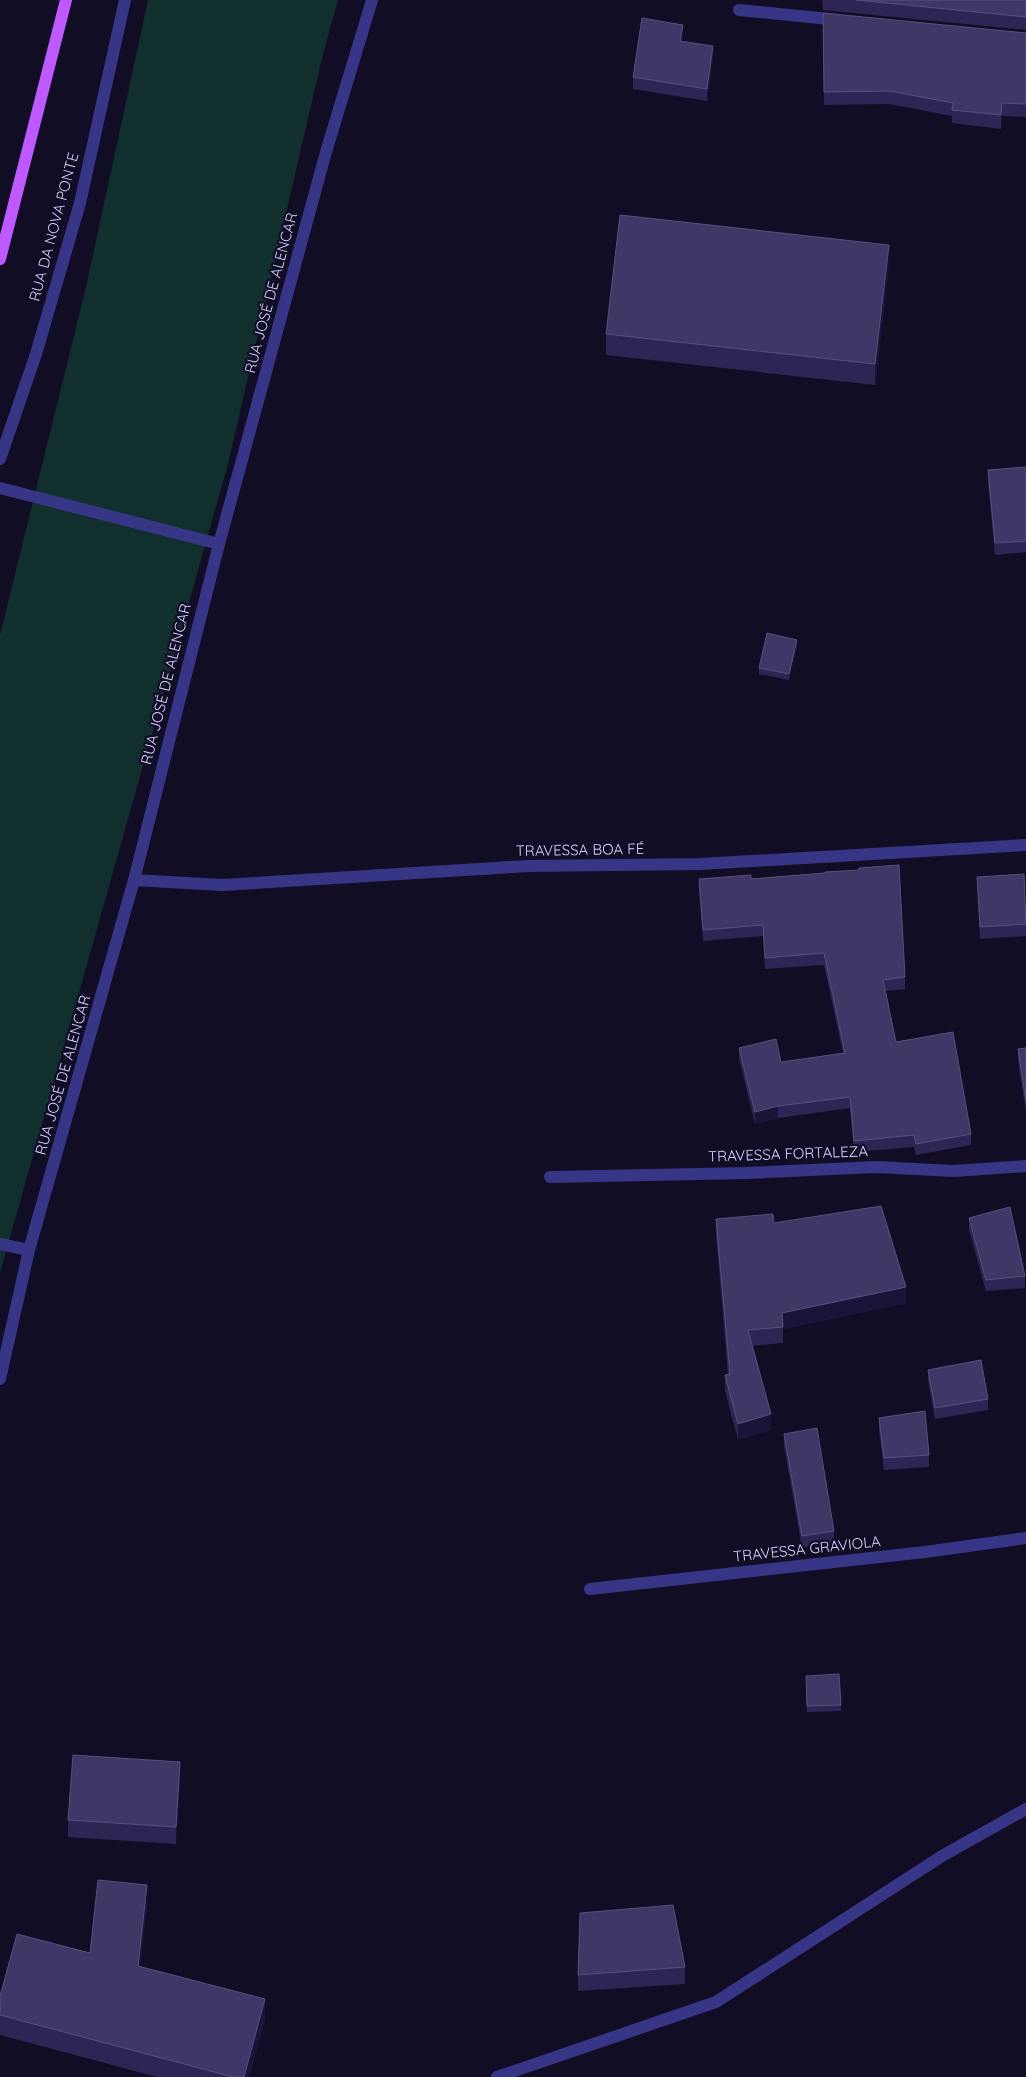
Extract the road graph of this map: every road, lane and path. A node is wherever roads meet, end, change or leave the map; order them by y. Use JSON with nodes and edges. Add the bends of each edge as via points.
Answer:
{"nodes":[{"id":1,"x":66,"y":0,"type":"edge"},
{"id":2,"x":125,"y":0,"type":"edge"},
{"id":3,"x":372,"y":0,"type":"edge"},
{"id":4,"x":738,"y":10,"type":"dead end"},
{"id":5,"x":848,"y":21,"type":"edge"},
{"id":6,"x":3,"y":231,"type":"edge"},
{"id":7,"x":0,"y":259,"type":"edge"},
{"id":8,"x":0,"y":459,"type":"edge"},
{"id":9,"x":0,"y":488,"type":"edge"},
{"id":10,"x":219,"y":544,"type":"junction"},
{"id":11,"x":1026,"y":845,"type":"edge"},
{"id":12,"x":134,"y":880,"type":"junction"},
{"id":13,"x":1026,"y":1166,"type":"edge"},
{"id":14,"x":550,"y":1177,"type":"dead end"},
{"id":15,"x":0,"y":1244,"type":"edge"},
{"id":16,"x":29,"y":1250,"type":"junction"},
{"id":17,"x":0,"y":1379,"type":"edge"},
{"id":18,"x":1026,"y":1538,"type":"edge"},
{"id":19,"x":590,"y":1588,"type":"dead end"},
{"id":20,"x":1026,"y":1809,"type":"edge"},
{"id":21,"x":497,"y":2077,"type":"edge"}],
"edges":[{"from":1,"to":6,"type":"main road"},
{"from":2,"to":8,"type":"street","name":"RUA DA NOVA PONTE","via":[[80,203],[36,354]]},
{"from":3,"to":10,"type":"street","name":"RUA JOSÉ DE ALENCAR","via":[[326,152]]},
{"from":4,"to":5,"type":"street"},
{"from":6,"to":7,"type":"main road"},
{"from":9,"to":10,"type":"street"},
{"from":10,"to":12,"type":"street","name":"RUA JOSÉ DE ALENCAR"},
{"from":11,"to":12,"type":"street","name":"TRAVESSA BOA FÉ","via":[[700,864],[528,866],[222,885]]},
{"from":12,"to":16,"type":"street","name":"RUA JOSÉ DE ALENCAR"},
{"from":13,"to":14,"type":"street","name":"TRAVESSA FORTALEZA","via":[[954,1171],[876,1167]]},
{"from":15,"to":16,"type":"street"},
{"from":16,"to":17,"type":"street","name":"RUA JOSÉ DE ALENCAR"},
{"from":18,"to":19,"type":"street","name":"TRAVESSA GRAVIOLA","via":[[926,1552]]},
{"from":20,"to":21,"type":"street","via":[[942,1856],[716,2002]]}]}
